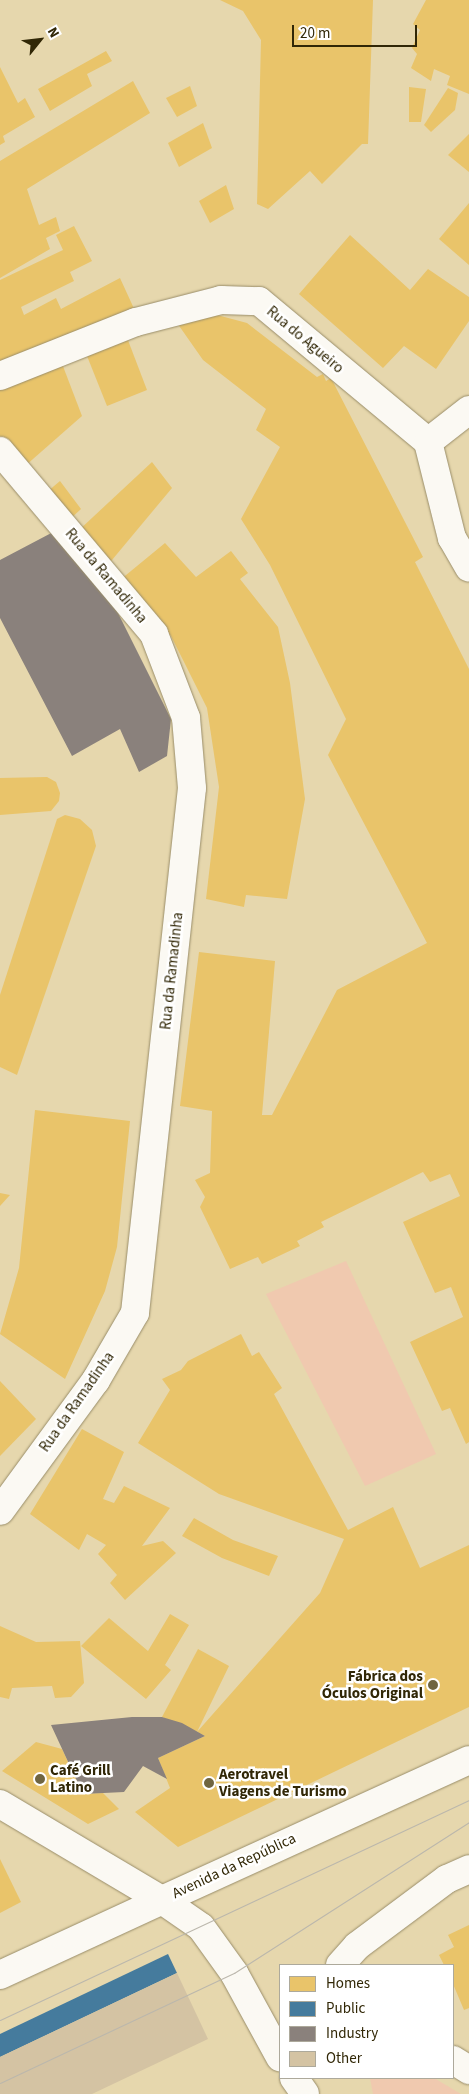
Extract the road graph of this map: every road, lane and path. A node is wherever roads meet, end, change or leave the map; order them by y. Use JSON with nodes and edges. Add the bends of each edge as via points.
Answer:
{"nodes":[{"id":1,"x":0,"y":376,"type":"edge"},
{"id":2,"x":469,"y":410,"type":"edge"},
{"id":3,"x":428,"y":442,"type":"junction"},
{"id":4,"x":3,"y":453,"type":"edge"},
{"id":5,"x":469,"y":568,"type":"edge"},
{"id":6,"x":0,"y":1511,"type":"edge"},
{"id":7,"x":469,"y":1760,"type":"edge"},
{"id":8,"x":0,"y":1804,"type":"edge"},
{"id":9,"x":469,"y":1869,"type":"edge"},
{"id":10,"x":162,"y":1900,"type":"junction"},
{"id":11,"x":341,"y":1964,"type":"edge"},
{"id":12,"x":0,"y":1975,"type":"edge"},
{"id":13,"x":279,"y":2055,"type":"edge"},
{"id":14,"x":454,"y":2061,"type":"edge"},
{"id":15,"x":469,"y":2070,"type":"edge"},
{"id":16,"x":295,"y":2079,"type":"edge"},
{"id":17,"x":306,"y":2079,"type":"edge"},
{"id":18,"x":306,"y":2094,"type":"edge"}],
"edges":[{"from":1,"to":3,"type":"street","name":"Rua do Agueiro","via":[[136,322],[221,300],[259,301]]},
{"from":2,"to":3,"type":"street"},
{"from":3,"to":5,"type":"street","via":[[452,538]]},
{"from":4,"to":6,"type":"street","name":"Rua da Ramadinha","via":[[154,634],[186,718],[192,788],[135,1314],[96,1380]]},
{"from":7,"to":10,"type":"street","name":"Avenida da República"},
{"from":8,"to":10,"type":"street"},
{"from":9,"to":11,"type":"street","via":[[447,1879],[357,1946]]},
{"from":10,"to":12,"type":"street","name":"Avenida da República"},
{"from":10,"to":13,"type":"street","via":[[201,1927],[234,1973]]},
{"from":14,"to":15,"type":"street"},
{"from":16,"to":18,"type":"street"},
{"from":17,"to":18,"type":"street"}]}
